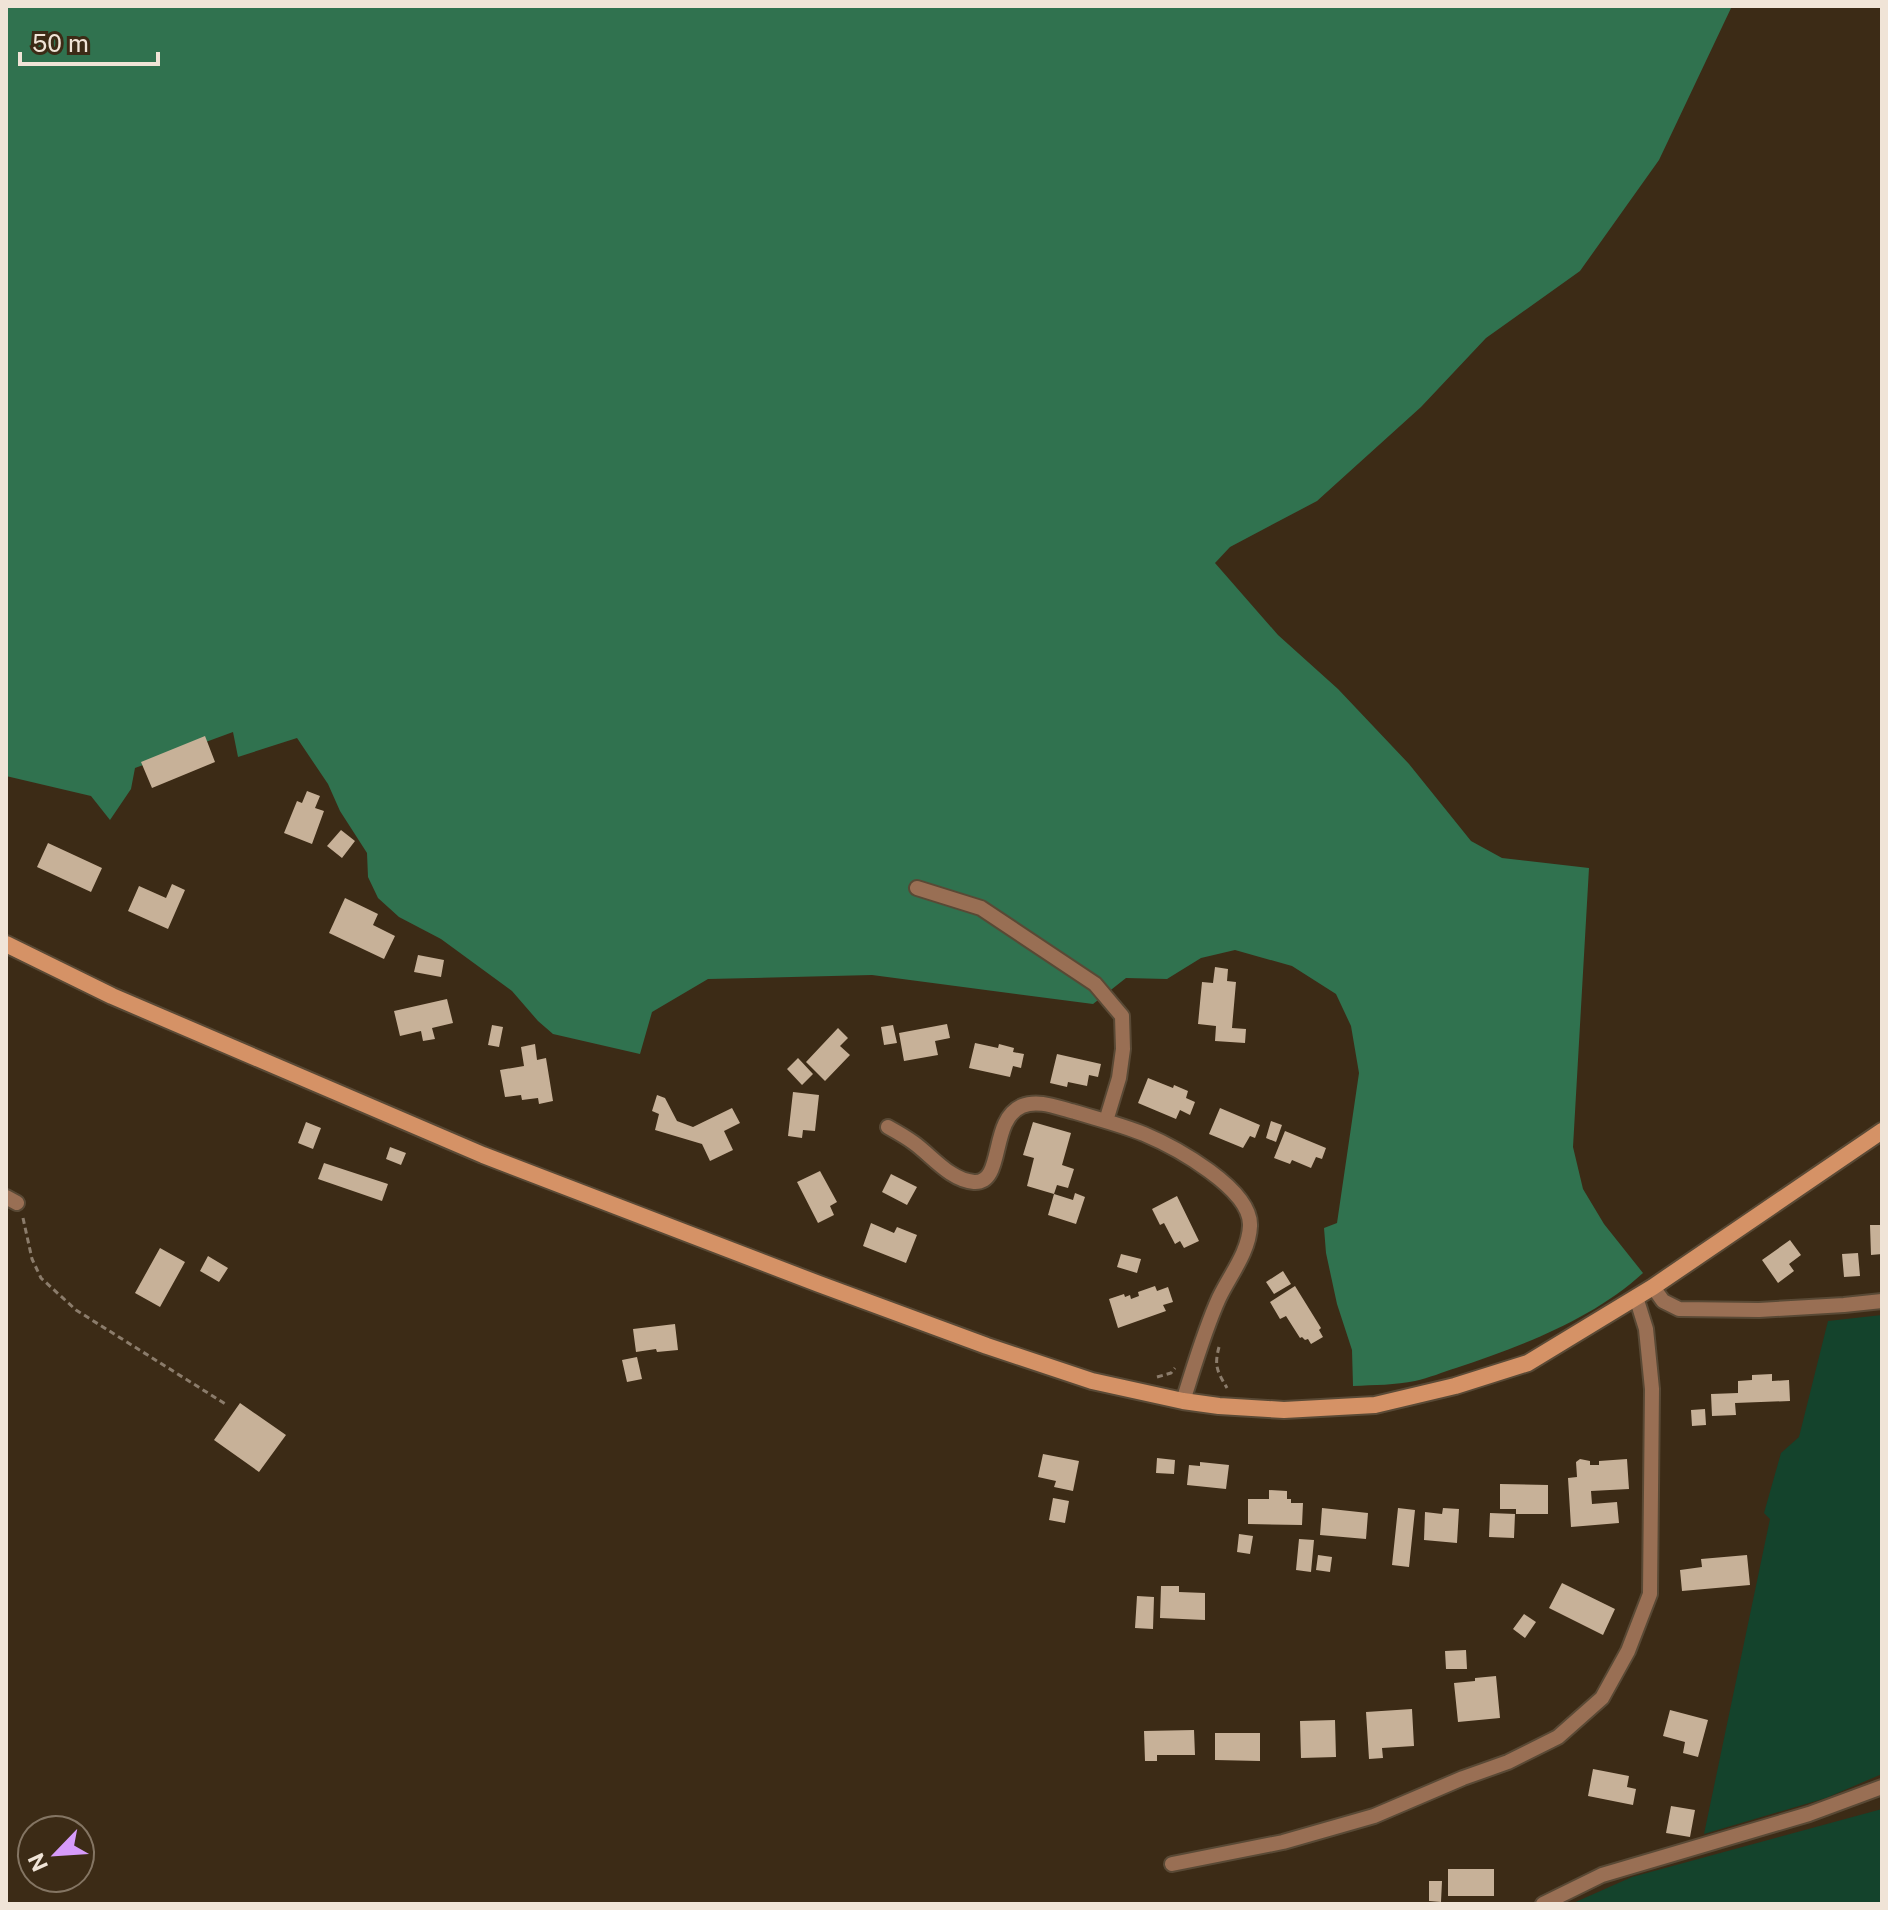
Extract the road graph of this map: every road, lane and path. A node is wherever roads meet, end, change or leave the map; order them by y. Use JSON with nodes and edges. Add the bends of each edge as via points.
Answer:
{"nodes":[{"id":1,"x":917,"y":888,"type":"dead end"},
{"id":2,"x":6,"y":944,"type":"edge"},
{"id":3,"x":1106,"y":1121,"type":"junction"},
{"id":4,"x":888,"y":1127,"type":"dead end"},
{"id":5,"x":1882,"y":1131,"type":"edge"},
{"id":6,"x":12,"y":1200,"type":"edge"},
{"id":7,"x":1653,"y":1287,"type":"junction"},
{"id":8,"x":1636,"y":1297,"type":"junction"},
{"id":9,"x":1882,"y":1301,"type":"edge"},
{"id":10,"x":1221,"y":1339,"type":"dead end"},
{"id":11,"x":1176,"y":1368,"type":"dead end"},
{"id":12,"x":1146,"y":1375,"type":"dead end"},
{"id":13,"x":1183,"y":1401,"type":"junction"},
{"id":14,"x":227,"y":1405,"type":"dead end"},
{"id":15,"x":1246,"y":1408,"type":"junction"},
{"id":16,"x":1882,"y":1787,"type":"edge"},
{"id":17,"x":1172,"y":1864,"type":"dead end"},
{"id":18,"x":1543,"y":1904,"type":"edge"}],
"edges":[{"from":1,"to":3,"type":"street","via":[[981,908],[1095,984],[1122,1016],[1119,1078]]},
{"from":2,"to":13,"type":"main road","via":[[112,996],[483,1155],[987,1346],[1092,1381]]},
{"from":3,"to":4,"type":"street","via":[[1039,1103],[1025,1105],[1005,1122],[992,1171],[978,1183],[949,1173]]},
{"from":3,"to":13,"type":"street","via":[[1195,1162],[1247,1208],[1246,1246],[1219,1299]]},
{"from":5,"to":7,"type":"main road"},
{"from":6,"to":14,"type":"path","via":[[41,1278],[76,1310]]},
{"from":7,"to":8,"type":"main road"},
{"from":7,"to":9,"type":"street","via":[[1663,1301],[1679,1309],[1759,1310]]},
{"from":8,"to":15,"type":"main road","via":[[1528,1363],[1455,1386],[1375,1405]]},
{"from":8,"to":17,"type":"street","via":[[1646,1329],[1652,1389],[1650,1594],[1602,1698],[1558,1737],[1374,1816],[1283,1842]]},
{"from":10,"to":15,"type":"path","via":[[1215,1362],[1218,1374]]},
{"from":11,"to":12,"type":"path","via":[[1158,1377]]},
{"from":13,"to":15,"type":"main road"},
{"from":16,"to":18,"type":"street","via":[[1602,1875]]}]}
